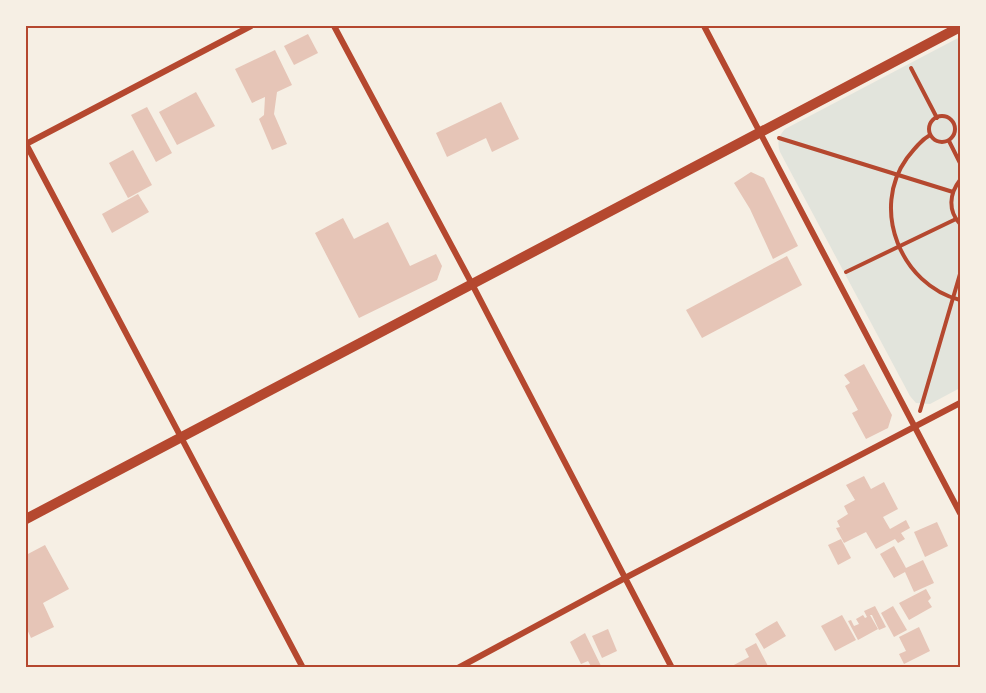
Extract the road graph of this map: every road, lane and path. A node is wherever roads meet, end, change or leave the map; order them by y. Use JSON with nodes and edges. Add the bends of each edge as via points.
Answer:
{"nodes":[{"id":1,"x":251,"y":26,"type":"edge"},
{"id":2,"x":334,"y":26,"type":"edge"},
{"id":3,"x":704,"y":26,"type":"edge"},
{"id":4,"x":960,"y":27,"type":"edge"},
{"id":5,"x":905,"y":56,"type":"junction"},
{"id":6,"x":937,"y":118,"type":"junction"},
{"id":7,"x":760,"y":132,"type":"junction"},
{"id":8,"x":930,"y":135,"type":"junction"},
{"id":9,"x":949,"y":141,"type":"junction"},
{"id":10,"x":26,"y":144,"type":"edge"},
{"id":11,"x":960,"y":163,"type":"edge"},
{"id":12,"x":897,"y":175,"type":"junction"},
{"id":13,"x":960,"y":180,"type":"edge"},
{"id":14,"x":953,"y":192,"type":"junction"},
{"id":15,"x":956,"y":219,"type":"junction"},
{"id":16,"x":960,"y":224,"type":"edge"},
{"id":17,"x":898,"y":247,"type":"junction"},
{"id":18,"x":960,"y":274,"type":"edge"},
{"id":19,"x":836,"y":276,"type":"junction"},
{"id":20,"x":472,"y":284,"type":"junction"},
{"id":21,"x":953,"y":298,"type":"junction"},
{"id":22,"x":960,"y":300,"type":"edge"},
{"id":23,"x":960,"y":403,"type":"edge"},
{"id":24,"x":916,"y":427,"type":"junction"},
{"id":25,"x":182,"y":437,"type":"junction"},
{"id":26,"x":960,"y":513,"type":"edge"},
{"id":27,"x":26,"y":519,"type":"edge"},
{"id":28,"x":625,"y":578,"type":"junction"},
{"id":29,"x":303,"y":668,"type":"edge"},
{"id":30,"x":458,"y":668,"type":"edge"},
{"id":31,"x":672,"y":668,"type":"edge"}],
"edges":[{"from":1,"to":10,"type":"street"},
{"from":2,"to":20,"type":"street"},
{"from":3,"to":7,"type":"street"},
{"from":4,"to":5,"type":"street"},
{"from":5,"to":6,"type":"path"},
{"from":5,"to":7,"type":"street"},
{"from":6,"to":8,"type":"path","via":[[929,127]]},
{"from":6,"to":9,"type":"path","via":[[956,121],[955,135]]},
{"from":7,"to":12,"type":"path"},
{"from":7,"to":19,"type":"street"},
{"from":7,"to":20,"type":"street"},
{"from":8,"to":9,"type":"path","via":[[936,141]]},
{"from":8,"to":12,"type":"path","via":[[914,148]]},
{"from":9,"to":11,"type":"path"},
{"from":10,"to":25,"type":"street"},
{"from":12,"to":14,"type":"path"},
{"from":12,"to":17,"type":"path","via":[[891,213]]},
{"from":13,"to":14,"type":"path"},
{"from":14,"to":15,"type":"path","via":[[952,211]]},
{"from":15,"to":16,"type":"path"},
{"from":15,"to":17,"type":"path"},
{"from":17,"to":19,"type":"path"},
{"from":17,"to":21,"type":"path","via":[[920,278]]},
{"from":18,"to":21,"type":"path"},
{"from":19,"to":24,"type":"street"},
{"from":20,"to":25,"type":"street"},
{"from":20,"to":28,"type":"street"},
{"from":21,"to":22,"type":"path"},
{"from":21,"to":24,"type":"path"},
{"from":23,"to":24,"type":"street"},
{"from":24,"to":26,"type":"street"},
{"from":24,"to":28,"type":"street"},
{"from":25,"to":27,"type":"street"},
{"from":25,"to":29,"type":"street"},
{"from":28,"to":30,"type":"street"},
{"from":28,"to":31,"type":"street"}]}
